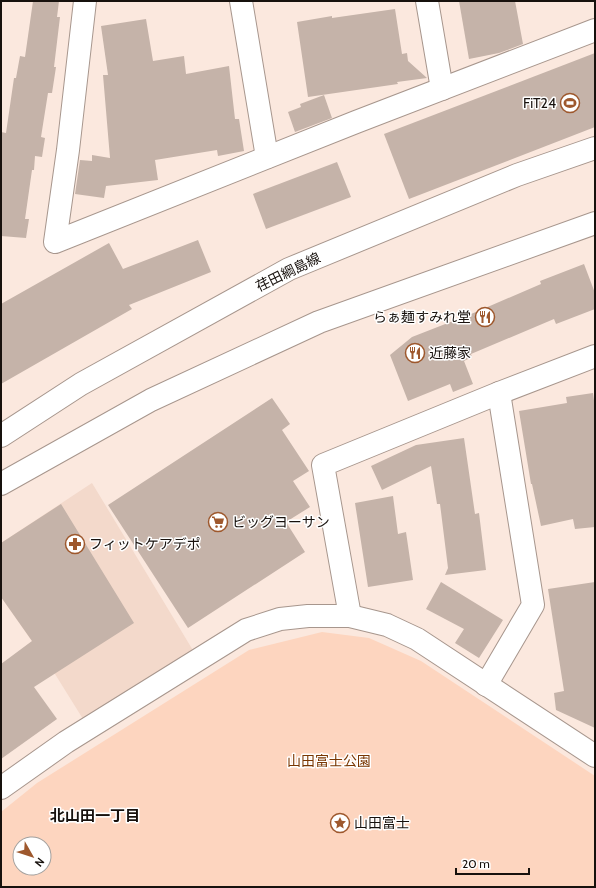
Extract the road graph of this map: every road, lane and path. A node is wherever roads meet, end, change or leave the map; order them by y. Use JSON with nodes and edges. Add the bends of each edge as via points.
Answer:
{"nodes":[{"id":1,"x":84,"y":1,"type":"edge"},
{"id":2,"x":241,"y":1,"type":"edge"},
{"id":3,"x":427,"y":1,"type":"edge"},
{"id":4,"x":595,"y":30,"type":"edge"},
{"id":5,"x":442,"y":89,"type":"junction"},
{"id":6,"x":595,"y":148,"type":"edge"},
{"id":7,"x":267,"y":157,"type":"junction"},
{"id":8,"x":595,"y":223,"type":"edge"},
{"id":9,"x":595,"y":356,"type":"edge"},
{"id":10,"x":499,"y":393,"type":"junction"},
{"id":11,"x":1,"y":436,"type":"edge"},
{"id":12,"x":1,"y":484,"type":"edge"},
{"id":13,"x":350,"y":616,"type":"junction"},
{"id":14,"x":486,"y":685,"type":"junction"},
{"id":15,"x":595,"y":756,"type":"edge"},
{"id":16,"x":1,"y":788,"type":"edge"}],
"edges":[{"from":1,"to":7,"type":"street","via":[[55,242]]},
{"from":2,"to":7,"type":"street"},
{"from":3,"to":5,"type":"street"},
{"from":4,"to":5,"type":"street"},
{"from":5,"to":7,"type":"street"},
{"from":6,"to":11,"type":"street","name":"荏田綱島線","via":[[517,175],[288,269],[81,384]]},
{"from":8,"to":12,"type":"street","via":[[319,322],[151,400]]},
{"from":9,"to":10,"type":"street"},
{"from":10,"to":13,"type":"street","via":[[323,465]]},
{"from":10,"to":14,"type":"street","via":[[533,605]]},
{"from":13,"to":14,"type":"street","via":[[387,625],[417,639]]},
{"from":13,"to":16,"type":"street","via":[[280,619],[246,630],[66,742]]},
{"from":14,"to":15,"type":"street"}]}
